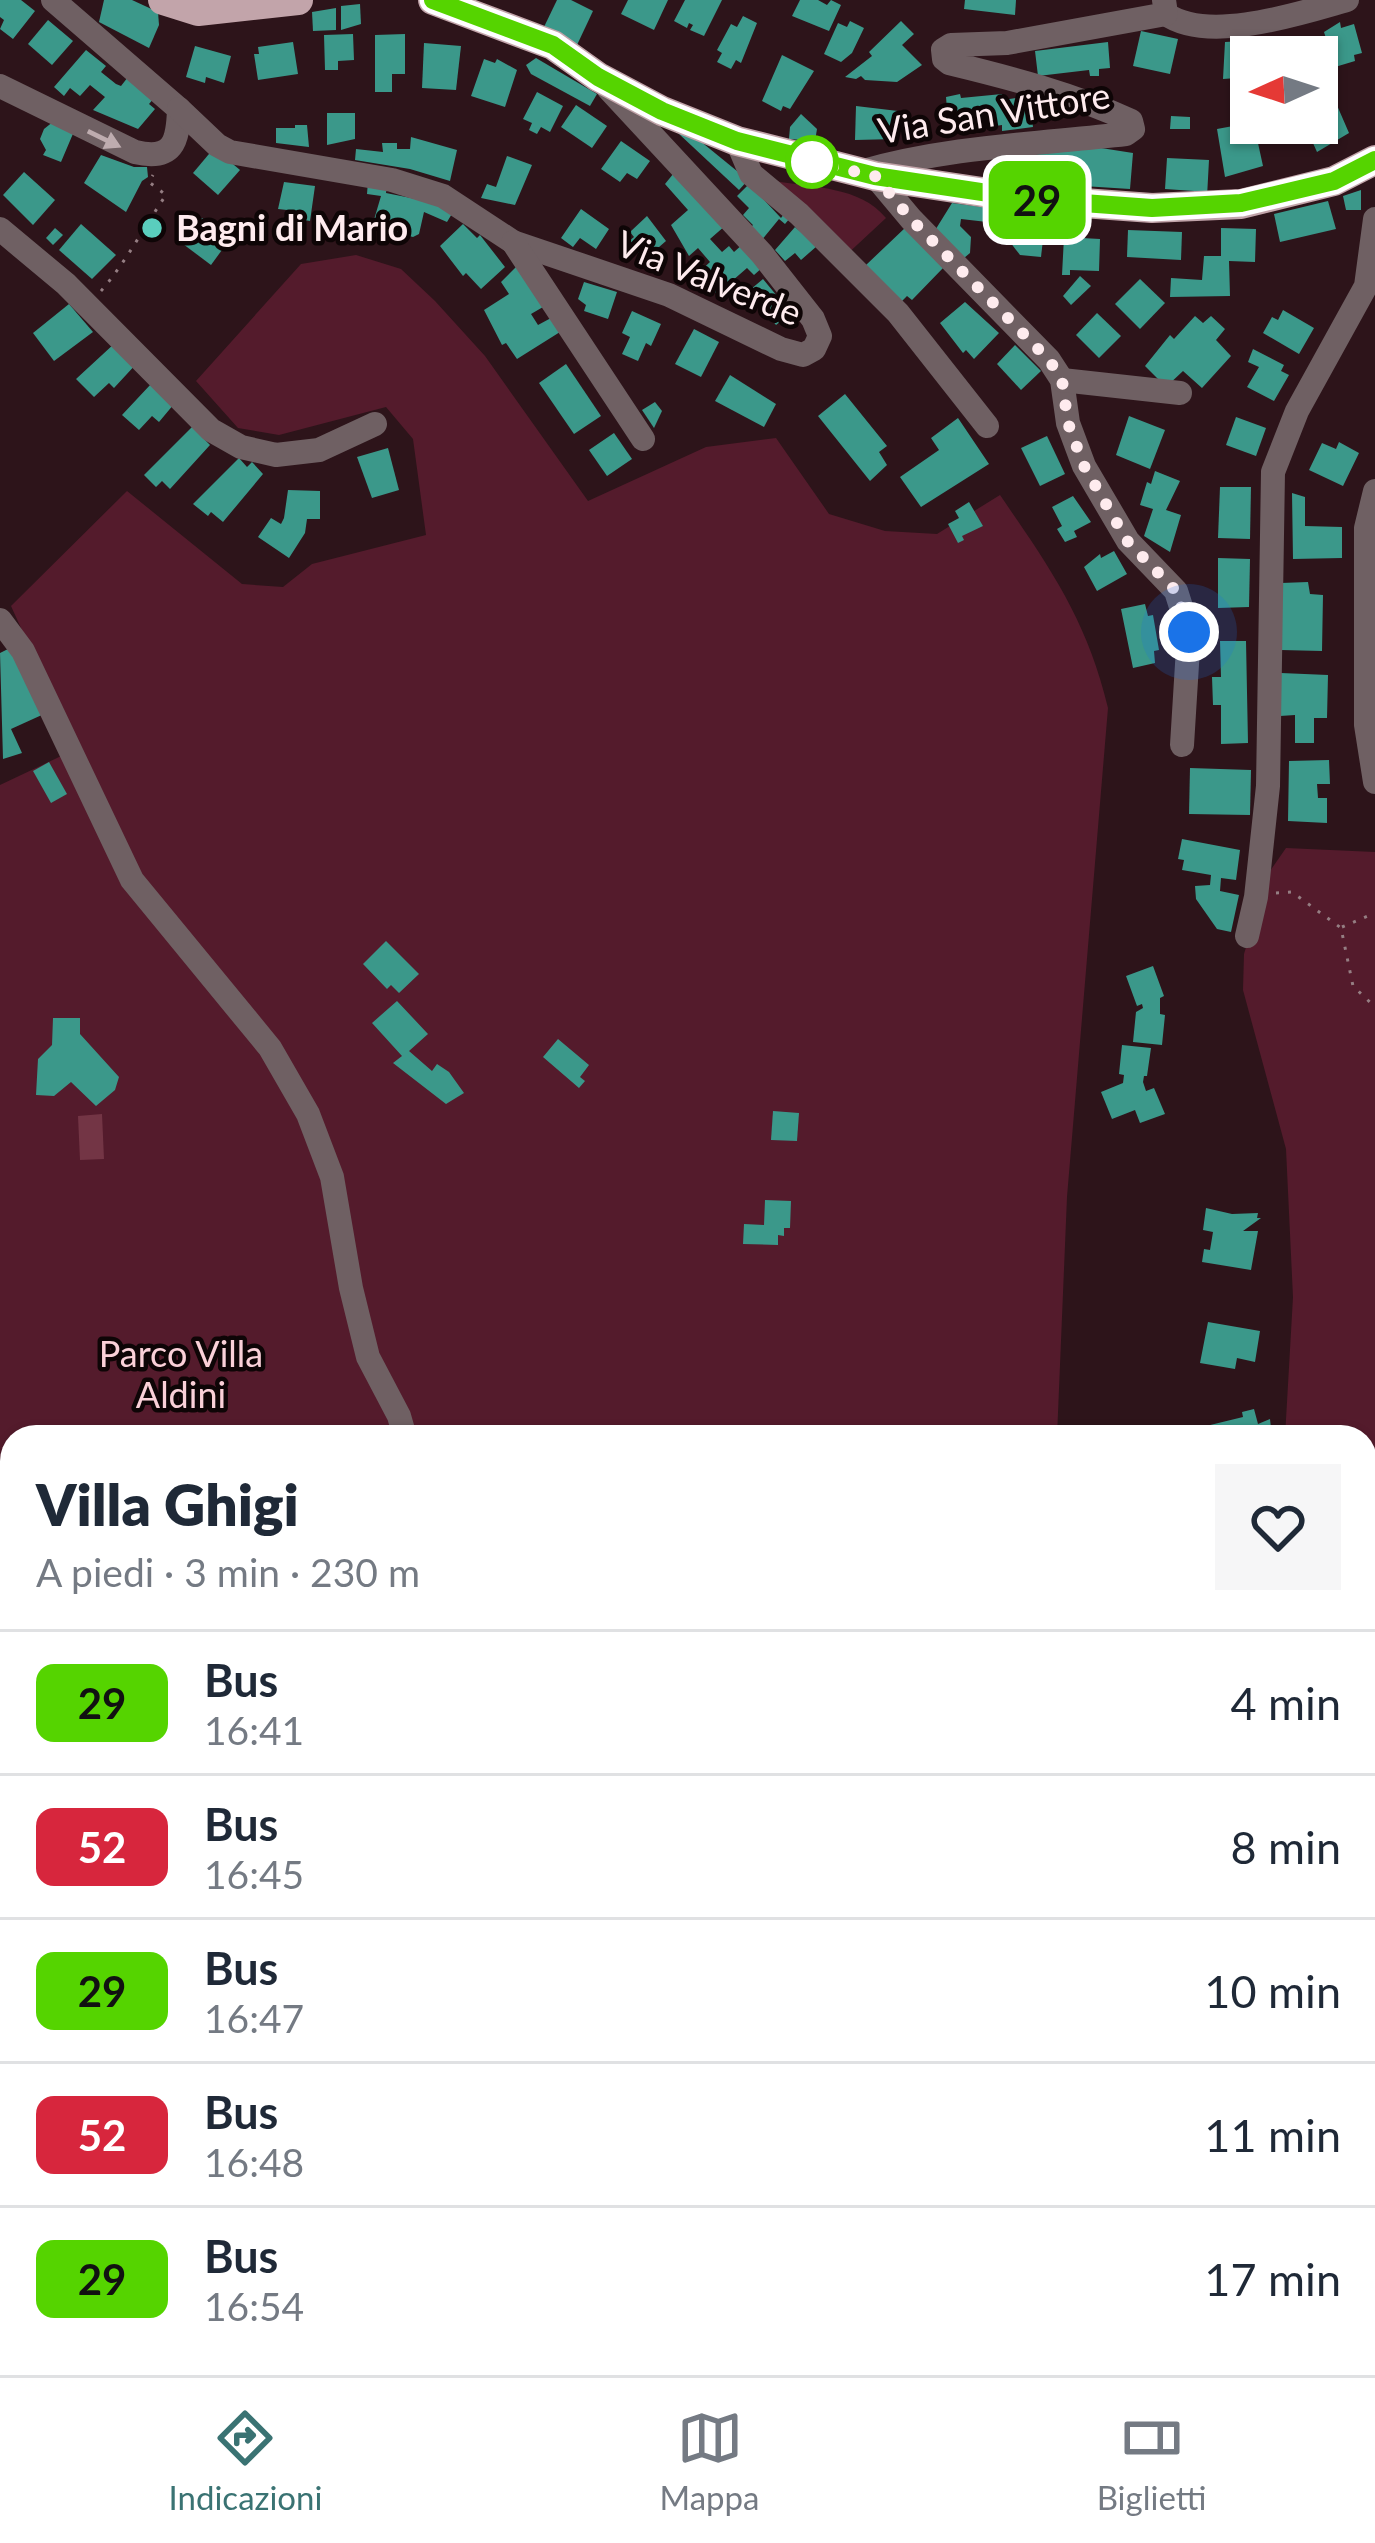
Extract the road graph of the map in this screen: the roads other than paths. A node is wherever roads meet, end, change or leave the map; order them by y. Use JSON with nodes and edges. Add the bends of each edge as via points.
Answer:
{"nodes":[{"id":1,"x":53,"y":0,"type":"edge"},
{"id":2,"x":163,"y":0,"type":"edge"},
{"id":3,"x":298,"y":0,"type":"edge"},
{"id":4,"x":433,"y":0,"type":"edge"},
{"id":5,"x":1347,"y":0,"type":"edge"},
{"id":6,"x":246,"y":4,"type":"edge"},
{"id":7,"x":1165,"y":7,"type":"edge"},
{"id":8,"x":489,"y":10,"type":"edge"},
{"id":9,"x":598,"y":77,"type":"junction"},
{"id":10,"x":0,"y":86,"type":"edge"},
{"id":11,"x":179,"y":109,"type":"junction"},
{"id":12,"x":737,"y":141,"type":"junction"},
{"id":13,"x":1373,"y":170,"type":"edge"},
{"id":14,"x":867,"y":174,"type":"junction"},
{"id":15,"x":1375,"y":219,"type":"edge"},
{"id":16,"x":0,"y":229,"type":"edge"},
{"id":17,"x":513,"y":242,"type":"junction"},
{"id":18,"x":1370,"y":290,"type":"edge"},
{"id":19,"x":1062,"y":380,"type":"junction"},
{"id":20,"x":1180,"y":392,"type":"dead end"},
{"id":21,"x":375,"y":424,"type":"dead end"},
{"id":22,"x":987,"y":426,"type":"dead end"},
{"id":23,"x":643,"y":439,"type":"dead end"},
{"id":24,"x":1375,"y":490,"type":"edge"},
{"id":25,"x":0,"y":620,"type":"edge"},
{"id":26,"x":1182,"y":746,"type":"dead end"},
{"id":27,"x":1375,"y":782,"type":"edge"},
{"id":28,"x":1247,"y":936,"type":"dead end"},
{"id":29,"x":402,"y":1425,"type":"edge"}],
"edges":[{"from":1,"to":11,"type":"street","name":"Via Valverde"},
{"from":2,"to":6,"type":"main road","via":[[198,11]]},
{"from":3,"to":6,"type":"main road"},
{"from":4,"to":8,"type":"main road"},
{"from":5,"to":7,"type":"street","name":"Via San Vittore","via":[[1257,25],[1178,23]]},
{"from":7,"to":14,"type":"street","name":"Via San Vittore","via":[[944,50],[949,63],[1131,121],[1126,134],[948,153]]},
{"from":8,"to":9,"type":"main road"},
{"from":9,"to":12,"type":"main road"},
{"from":9,"to":17,"type":"street","name":"Via Valverde","via":[[762,254],[813,319],[820,336],[814,349],[781,349],[669,295]]},
{"from":10,"to":11,"type":"street","one_way":true,"via":[[152,156],[174,144]]},
{"from":11,"to":17,"type":"street","name":"Via Valverde","via":[[230,152],[443,196]]},
{"from":12,"to":14,"type":"main road"},
{"from":12,"to":22,"type":"street","via":[[751,174],[898,313]]},
{"from":13,"to":14,"type":"main road","via":[[1241,203],[1152,208]]},
{"from":14,"to":19,"type":"street"},
{"from":15,"to":18,"type":"street"},
{"from":16,"to":21,"type":"street","via":[[212,430],[241,447],[276,455],[319,450]]},
{"from":17,"to":23,"type":"street","name":"Via Valverde"},
{"from":18,"to":28,"type":"street","via":[[1298,411],[1274,472],[1268,786]]},
{"from":19,"to":20,"type":"street"},
{"from":19,"to":26,"type":"street","via":[[1084,466],[1128,542],[1176,591],[1189,632]]},
{"from":24,"to":27,"type":"street","via":[[1366,528],[1366,725]]},
{"from":25,"to":29,"type":"street","via":[[23,651],[132,880],[270,1048],[308,1114],[332,1177],[368,1357]]}]}
